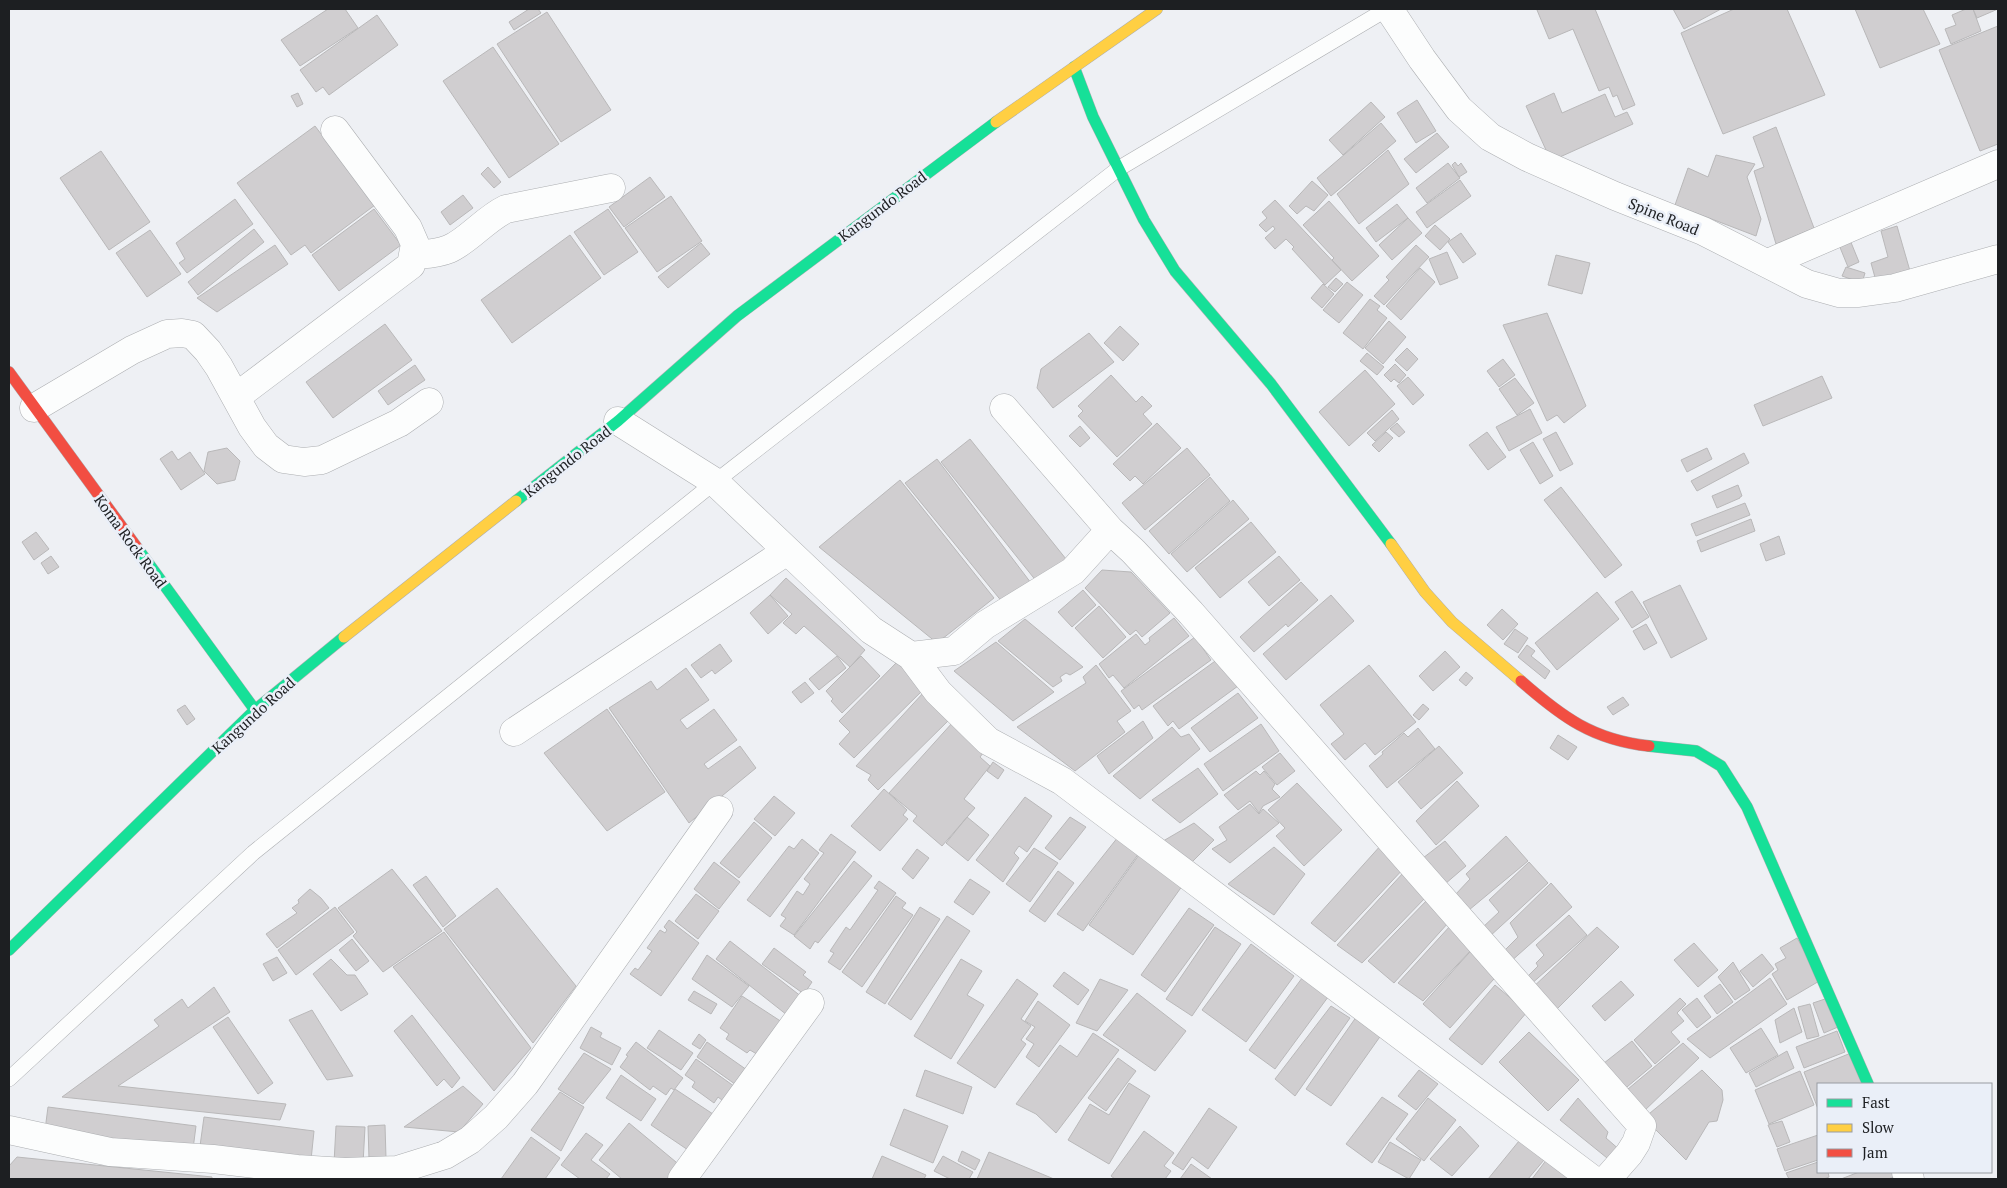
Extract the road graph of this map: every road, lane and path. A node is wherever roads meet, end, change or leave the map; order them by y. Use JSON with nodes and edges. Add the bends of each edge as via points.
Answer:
{"nodes":[{"id":1,"x":1157,"y":9,"type":"edge"},
{"id":2,"x":1388,"y":9,"type":"edge"},
{"id":3,"x":1074,"y":67,"type":"junction"},
{"id":4,"x":336,"y":130,"type":"dead end"},
{"id":5,"x":1998,"y":164,"type":"edge"},
{"id":6,"x":1118,"y":169,"type":"junction"},
{"id":7,"x":612,"y":188,"type":"dead end"},
{"id":8,"x":414,"y":255,"type":"junction"},
{"id":9,"x":1998,"y":259,"type":"edge"},
{"id":10,"x":1768,"y":263,"type":"junction"},
{"id":11,"x":9,"y":372,"type":"edge"},
{"id":12,"x":236,"y":397,"type":"junction"},
{"id":13,"x":429,"y":402,"type":"dead end"},
{"id":14,"x":34,"y":408,"type":"junction"},
{"id":15,"x":1004,"y":408,"type":"dead end"},
{"id":16,"x":618,"y":422,"type":"junction"},
{"id":17,"x":716,"y":482,"type":"junction"},
{"id":18,"x":1110,"y":530,"type":"junction"},
{"id":19,"x":787,"y":551,"type":"junction"},
{"id":20,"x":911,"y":656,"type":"junction"},
{"id":21,"x":255,"y":710,"type":"junction"},
{"id":22,"x":514,"y":732,"type":"dead end"},
{"id":23,"x":719,"y":810,"type":"dead end"},
{"id":24,"x":9,"y":950,"type":"edge"},
{"id":25,"x":810,"y":1003,"type":"dead end"},
{"id":26,"x":9,"y":1079,"type":"edge"},
{"id":27,"x":1868,"y":1083,"type":"edge"},
{"id":28,"x":9,"y":1130,"type":"edge"},
{"id":29,"x":682,"y":1179,"type":"edge"},
{"id":30,"x":1592,"y":1179,"type":"edge"},
{"id":31,"x":1607,"y":1179,"type":"edge"}],
"edges":[{"from":1,"to":3,"type":"main road","name":"Kangundo Road"},
{"from":2,"to":6,"type":"lane"},
{"from":2,"to":10,"type":"street","name":"Spine Road","via":[[1459,109],[1490,137],[1527,158],[1702,231]]},
{"from":3,"to":6,"type":"main road"},
{"from":3,"to":16,"type":"main road","name":"Kangundo Road","via":[[737,316]]},
{"from":4,"to":8,"type":"street","via":[[408,228],[415,244]]},
{"from":5,"to":10,"type":"street"},
{"from":6,"to":17,"type":"lane"},
{"from":6,"to":27,"type":"main road","via":[[1175,271],[1271,384],[1425,592],[1452,622],[1555,711],[1590,732],[1629,744],[1696,751],[1721,766],[1747,807]]},
{"from":7,"to":8,"type":"street","via":[[506,209],[450,248]]},
{"from":8,"to":12,"type":"street","via":[[410,265]]},
{"from":9,"to":10,"type":"street","name":"Spine Road","via":[[1895,288],[1839,293],[1807,284]]},
{"from":11,"to":14,"type":"main road","name":"Koma Rock Road"},
{"from":12,"to":13,"type":"street","via":[[266,446],[283,459],[304,462],[322,460],[399,423]]},
{"from":12,"to":14,"type":"street","via":[[208,351],[193,335],[182,333],[167,334],[132,350]]},
{"from":14,"to":21,"type":"main road","name":"Koma Rock Road"},
{"from":15,"to":18,"type":"street"},
{"from":16,"to":17,"type":"street"},
{"from":16,"to":21,"type":"main road","name":"Kangundo Road","via":[[394,596]]},
{"from":17,"to":19,"type":"street"},
{"from":17,"to":26,"type":"lane","via":[[254,853]]},
{"from":18,"to":20,"type":"street","via":[[1074,571],[984,625],[954,651]]},
{"from":18,"to":31,"type":"street","via":[[1191,613],[1642,1126],[1629,1154]]},
{"from":19,"to":20,"type":"street","via":[[871,630]]},
{"from":19,"to":22,"type":"street"},
{"from":20,"to":30,"type":"street","via":[[938,692],[988,741],[1062,781]]},
{"from":21,"to":24,"type":"main road","name":"Kangundo Road"},
{"from":23,"to":28,"type":"street","via":[[524,1084],[496,1117],[470,1140],[445,1155],[397,1170],[326,1171],[110,1152]]},
{"from":25,"to":29,"type":"street"}]}
